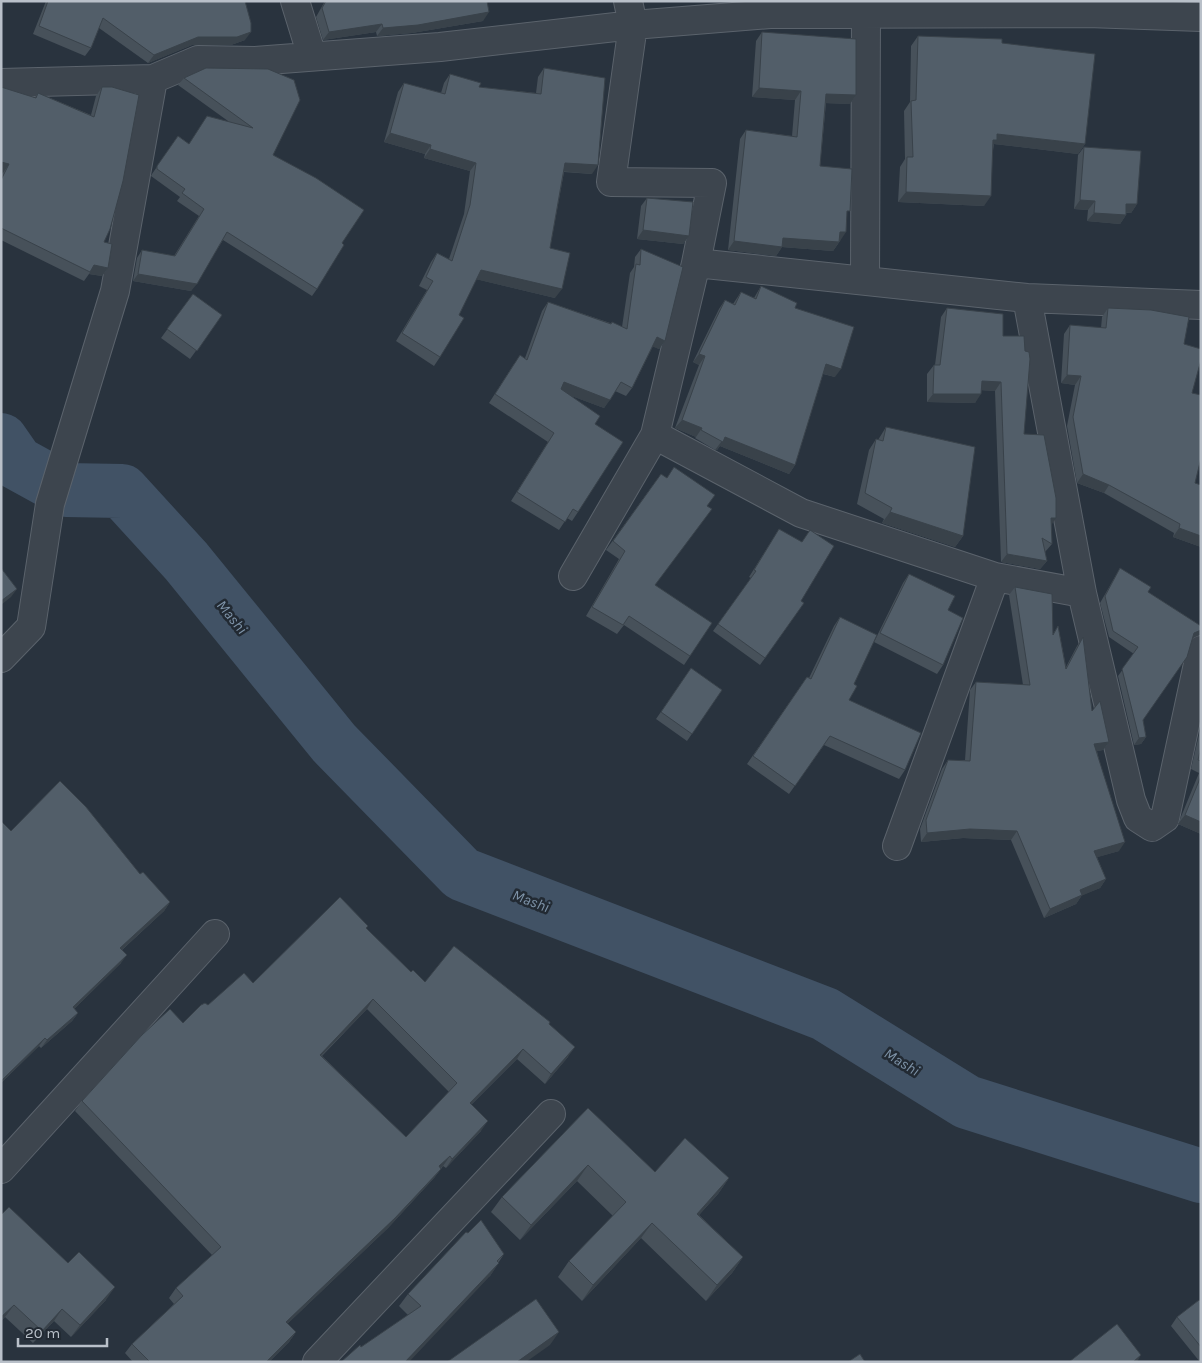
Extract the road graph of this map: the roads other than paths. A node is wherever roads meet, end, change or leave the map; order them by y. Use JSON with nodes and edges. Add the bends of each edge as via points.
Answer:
{"nodes":[{"id":1,"x":295,"y":1,"type":"edge"},
{"id":2,"x":1089,"y":7,"type":"edge"},
{"id":3,"x":770,"y":8,"type":"edge"},
{"id":4,"x":631,"y":13,"type":"edge"},
{"id":5,"x":866,"y":14,"type":"junction"},
{"id":6,"x":1201,"y":17,"type":"edge"},
{"id":7,"x":312,"y":56,"type":"junction"},
{"id":8,"x":153,"y":79,"type":"junction"},
{"id":9,"x":1,"y":83,"type":"edge"},
{"id":10,"x":696,"y":263,"type":"junction"},
{"id":11,"x":865,"y":280,"type":"junction"},
{"id":12,"x":1027,"y":298,"type":"junction"},
{"id":13,"x":1201,"y":305,"type":"edge"},
{"id":14,"x":655,"y":435,"type":"junction"},
{"id":15,"x":573,"y":576,"type":"dead end"},
{"id":16,"x":995,"y":577,"type":"junction"},
{"id":17,"x":1082,"y":593,"type":"junction"},
{"id":18,"x":1201,"y":650,"type":"edge"},
{"id":19,"x":1,"y":658,"type":"edge"},
{"id":20,"x":897,"y":846,"type":"dead end"},
{"id":21,"x":215,"y":934,"type":"dead end"},
{"id":22,"x":551,"y":1114,"type":"dead end"},
{"id":23,"x":1,"y":1169,"type":"edge"},
{"id":24,"x":317,"y":1362,"type":"edge"}],
"edges":[{"from":1,"to":7,"type":"street"},
{"from":2,"to":5,"type":"street"},
{"from":2,"to":6,"type":"street"},
{"from":3,"to":4,"type":"street"},
{"from":3,"to":5,"type":"street"},
{"from":4,"to":7,"type":"street","via":[[440,48]]},
{"from":4,"to":10,"type":"street","via":[[611,182],[712,183]]},
{"from":5,"to":11,"type":"street"},
{"from":7,"to":8,"type":"street","via":[[255,61],[198,60]]},
{"from":8,"to":9,"type":"street"},
{"from":8,"to":19,"type":"street","via":[[115,291],[50,504],[31,626]]},
{"from":10,"to":11,"type":"street"},
{"from":10,"to":14,"type":"street"},
{"from":11,"to":12,"type":"street"},
{"from":12,"to":13,"type":"street"},
{"from":12,"to":17,"type":"street"},
{"from":14,"to":15,"type":"street"},
{"from":14,"to":16,"type":"street","via":[[801,513]]},
{"from":16,"to":17,"type":"street"},
{"from":16,"to":20,"type":"street"},
{"from":17,"to":18,"type":"street","via":[[1131,800],[1138,818],[1152,827],[1165,818]]},
{"from":21,"to":23,"type":"street"},
{"from":22,"to":24,"type":"street"}]}
